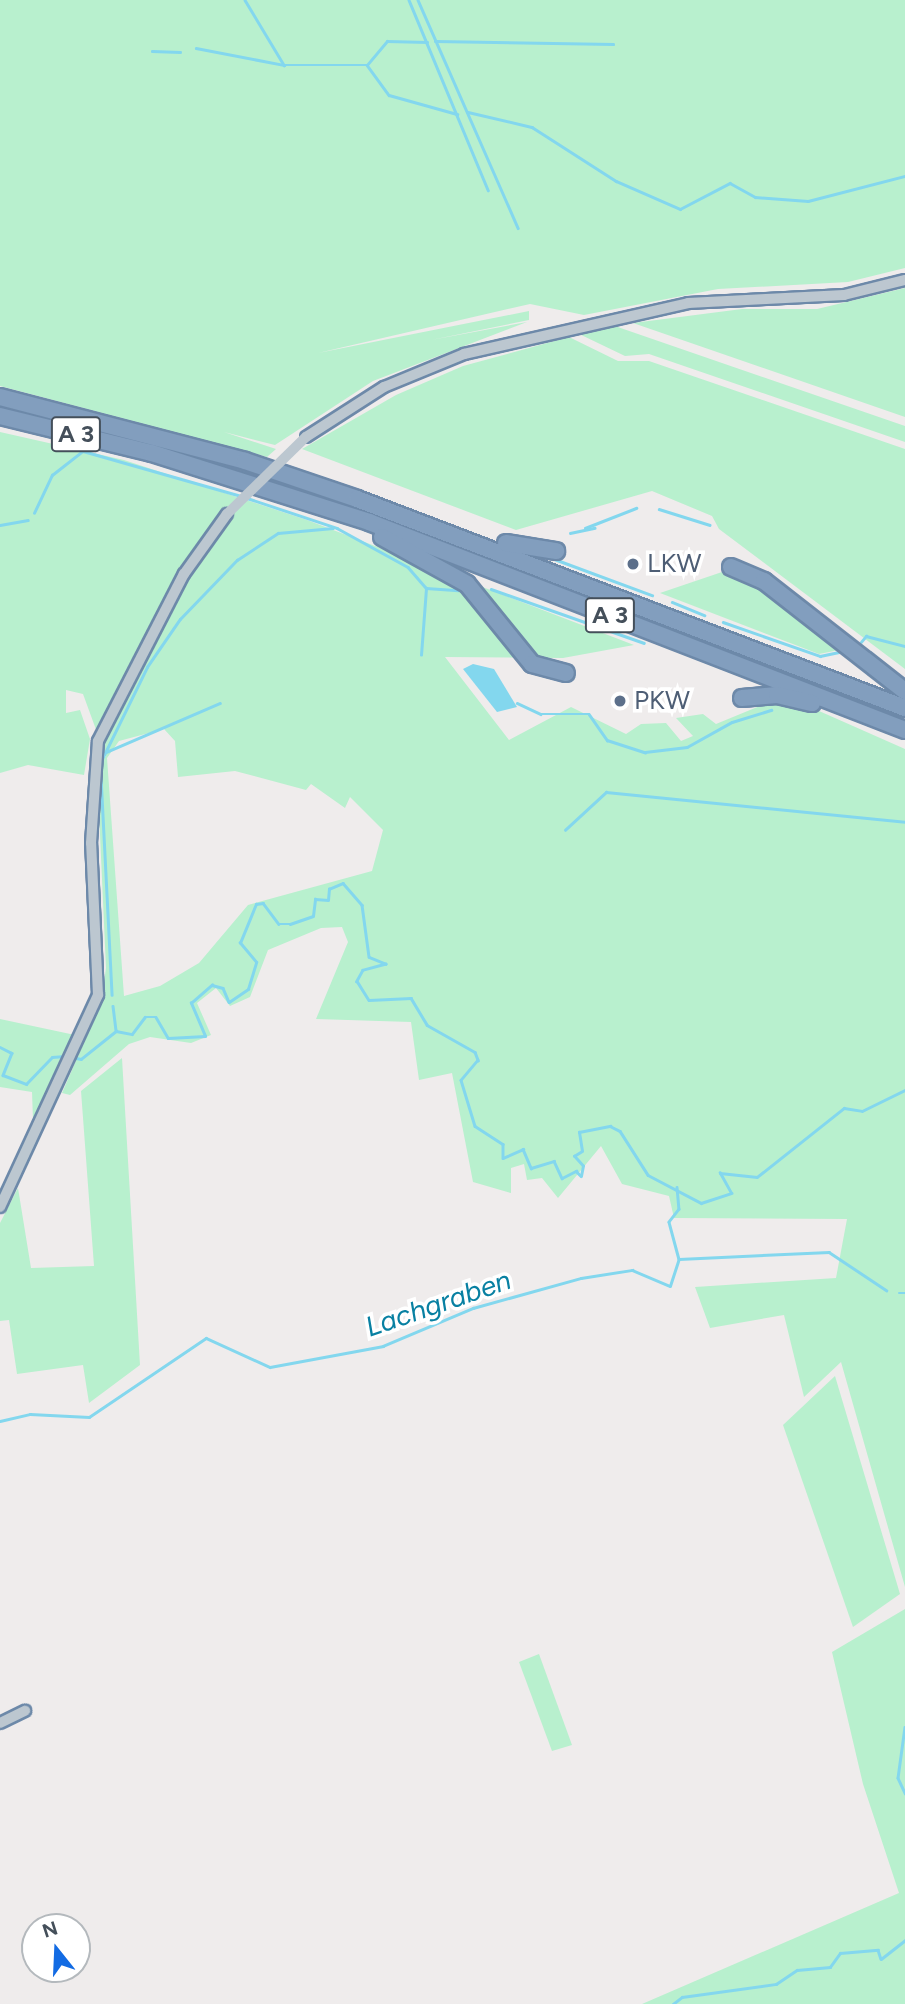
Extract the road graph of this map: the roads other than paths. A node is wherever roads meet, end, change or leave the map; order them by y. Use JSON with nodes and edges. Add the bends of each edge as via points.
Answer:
{"nodes":[{"id":1,"x":905,"y":279,"type":"edge"},
{"id":2,"x":0,"y":397,"type":"edge"},
{"id":3,"x":0,"y":416,"type":"edge"},
{"id":4,"x":369,"y":522,"type":"junction"},
{"id":5,"x":460,"y":536,"type":"junction"},
{"id":6,"x":556,"y":551,"type":"dead end"},
{"id":7,"x":731,"y":567,"type":"dead end"},
{"id":8,"x":566,"y":673,"type":"dead end"},
{"id":9,"x":905,"y":691,"type":"edge"},
{"id":10,"x":742,"y":698,"type":"dead end"},
{"id":11,"x":852,"y":709,"type":"junction"},
{"id":12,"x":905,"y":709,"type":"edge"},
{"id":13,"x":905,"y":730,"type":"edge"},
{"id":14,"x":0,"y":1207,"type":"edge"},
{"id":15,"x":25,"y":1711,"type":"dead end"},
{"id":16,"x":0,"y":1723,"type":"edge"}],
"edges":[{"from":1,"to":14,"type":"street","bridge":true,"via":[[844,295],[688,303],[464,354],[384,387],[306,437],[227,514],[184,574],[96,748],[91,843],[101,981],[72,1059]]},
{"from":2,"to":5,"type":"highway","number":"A 3","via":[[245,461]]},
{"from":3,"to":4,"type":"highway","number":"A 3","via":[[152,453]]},
{"from":4,"to":8,"type":"highway","via":[[380,536],[467,584],[532,664]]},
{"from":4,"to":11,"type":"highway","number":"A 3"},
{"from":5,"to":6,"type":"highway","via":[[474,533],[522,549]]},
{"from":5,"to":12,"type":"highway","number":"A 3"},
{"from":7,"to":9,"type":"highway","via":[[764,581]]},
{"from":10,"to":11,"type":"highway","via":[[777,695],[835,711]]},
{"from":11,"to":13,"type":"highway","number":"A 3"},
{"from":15,"to":16,"type":"street"}]}
